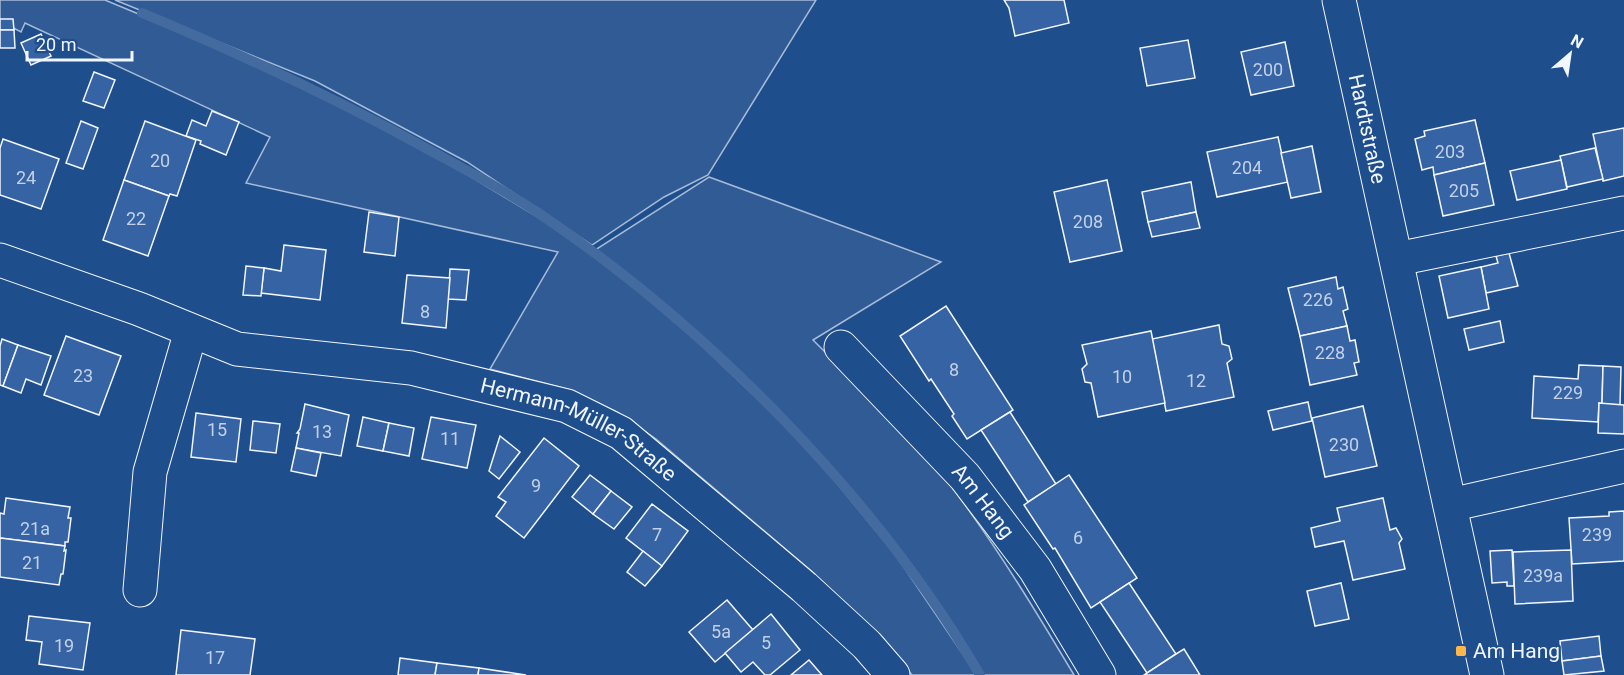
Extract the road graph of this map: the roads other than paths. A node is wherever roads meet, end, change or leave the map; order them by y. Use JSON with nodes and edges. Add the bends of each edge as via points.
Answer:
{"nodes":[{"id":1,"x":1339,"y":0,"type":"edge"},
{"id":2,"x":1624,"y":213,"type":"edge"},
{"id":3,"x":1397,"y":259,"type":"junction"},
{"id":4,"x":0,"y":260,"type":"edge"},
{"id":5,"x":192,"y":331,"type":"junction"},
{"id":6,"x":842,"y":347,"type":"dead end"},
{"id":7,"x":1624,"y":466,"type":"edge"},
{"id":8,"x":1450,"y":505,"type":"junction"},
{"id":9,"x":141,"y":590,"type":"dead end"},
{"id":10,"x":893,"y":675,"type":"edge"},
{"id":11,"x":1099,"y":675,"type":"edge"},
{"id":12,"x":1487,"y":675,"type":"edge"}],
"edges":[{"from":1,"to":3,"type":"street","name":"Hardtstraße"},
{"from":2,"to":3,"type":"street"},
{"from":3,"to":8,"type":"street","name":"Hardtstraße"},
{"from":4,"to":5,"type":"street","name":"Hermann-Müller-Straße"},
{"from":5,"to":9,"type":"street","via":[[150,472]]},
{"from":5,"to":10,"type":"street","name":"Hermann-Müller-Straße","via":[[237,348],[411,368],[567,406],[621,433],[804,587],[867,645]]},
{"from":6,"to":11,"type":"street","name":"Am Hang","via":[[965,477],[1035,569]]},
{"from":7,"to":8,"type":"street"},
{"from":8,"to":12,"type":"street","name":"Hardtstraße"}]}
